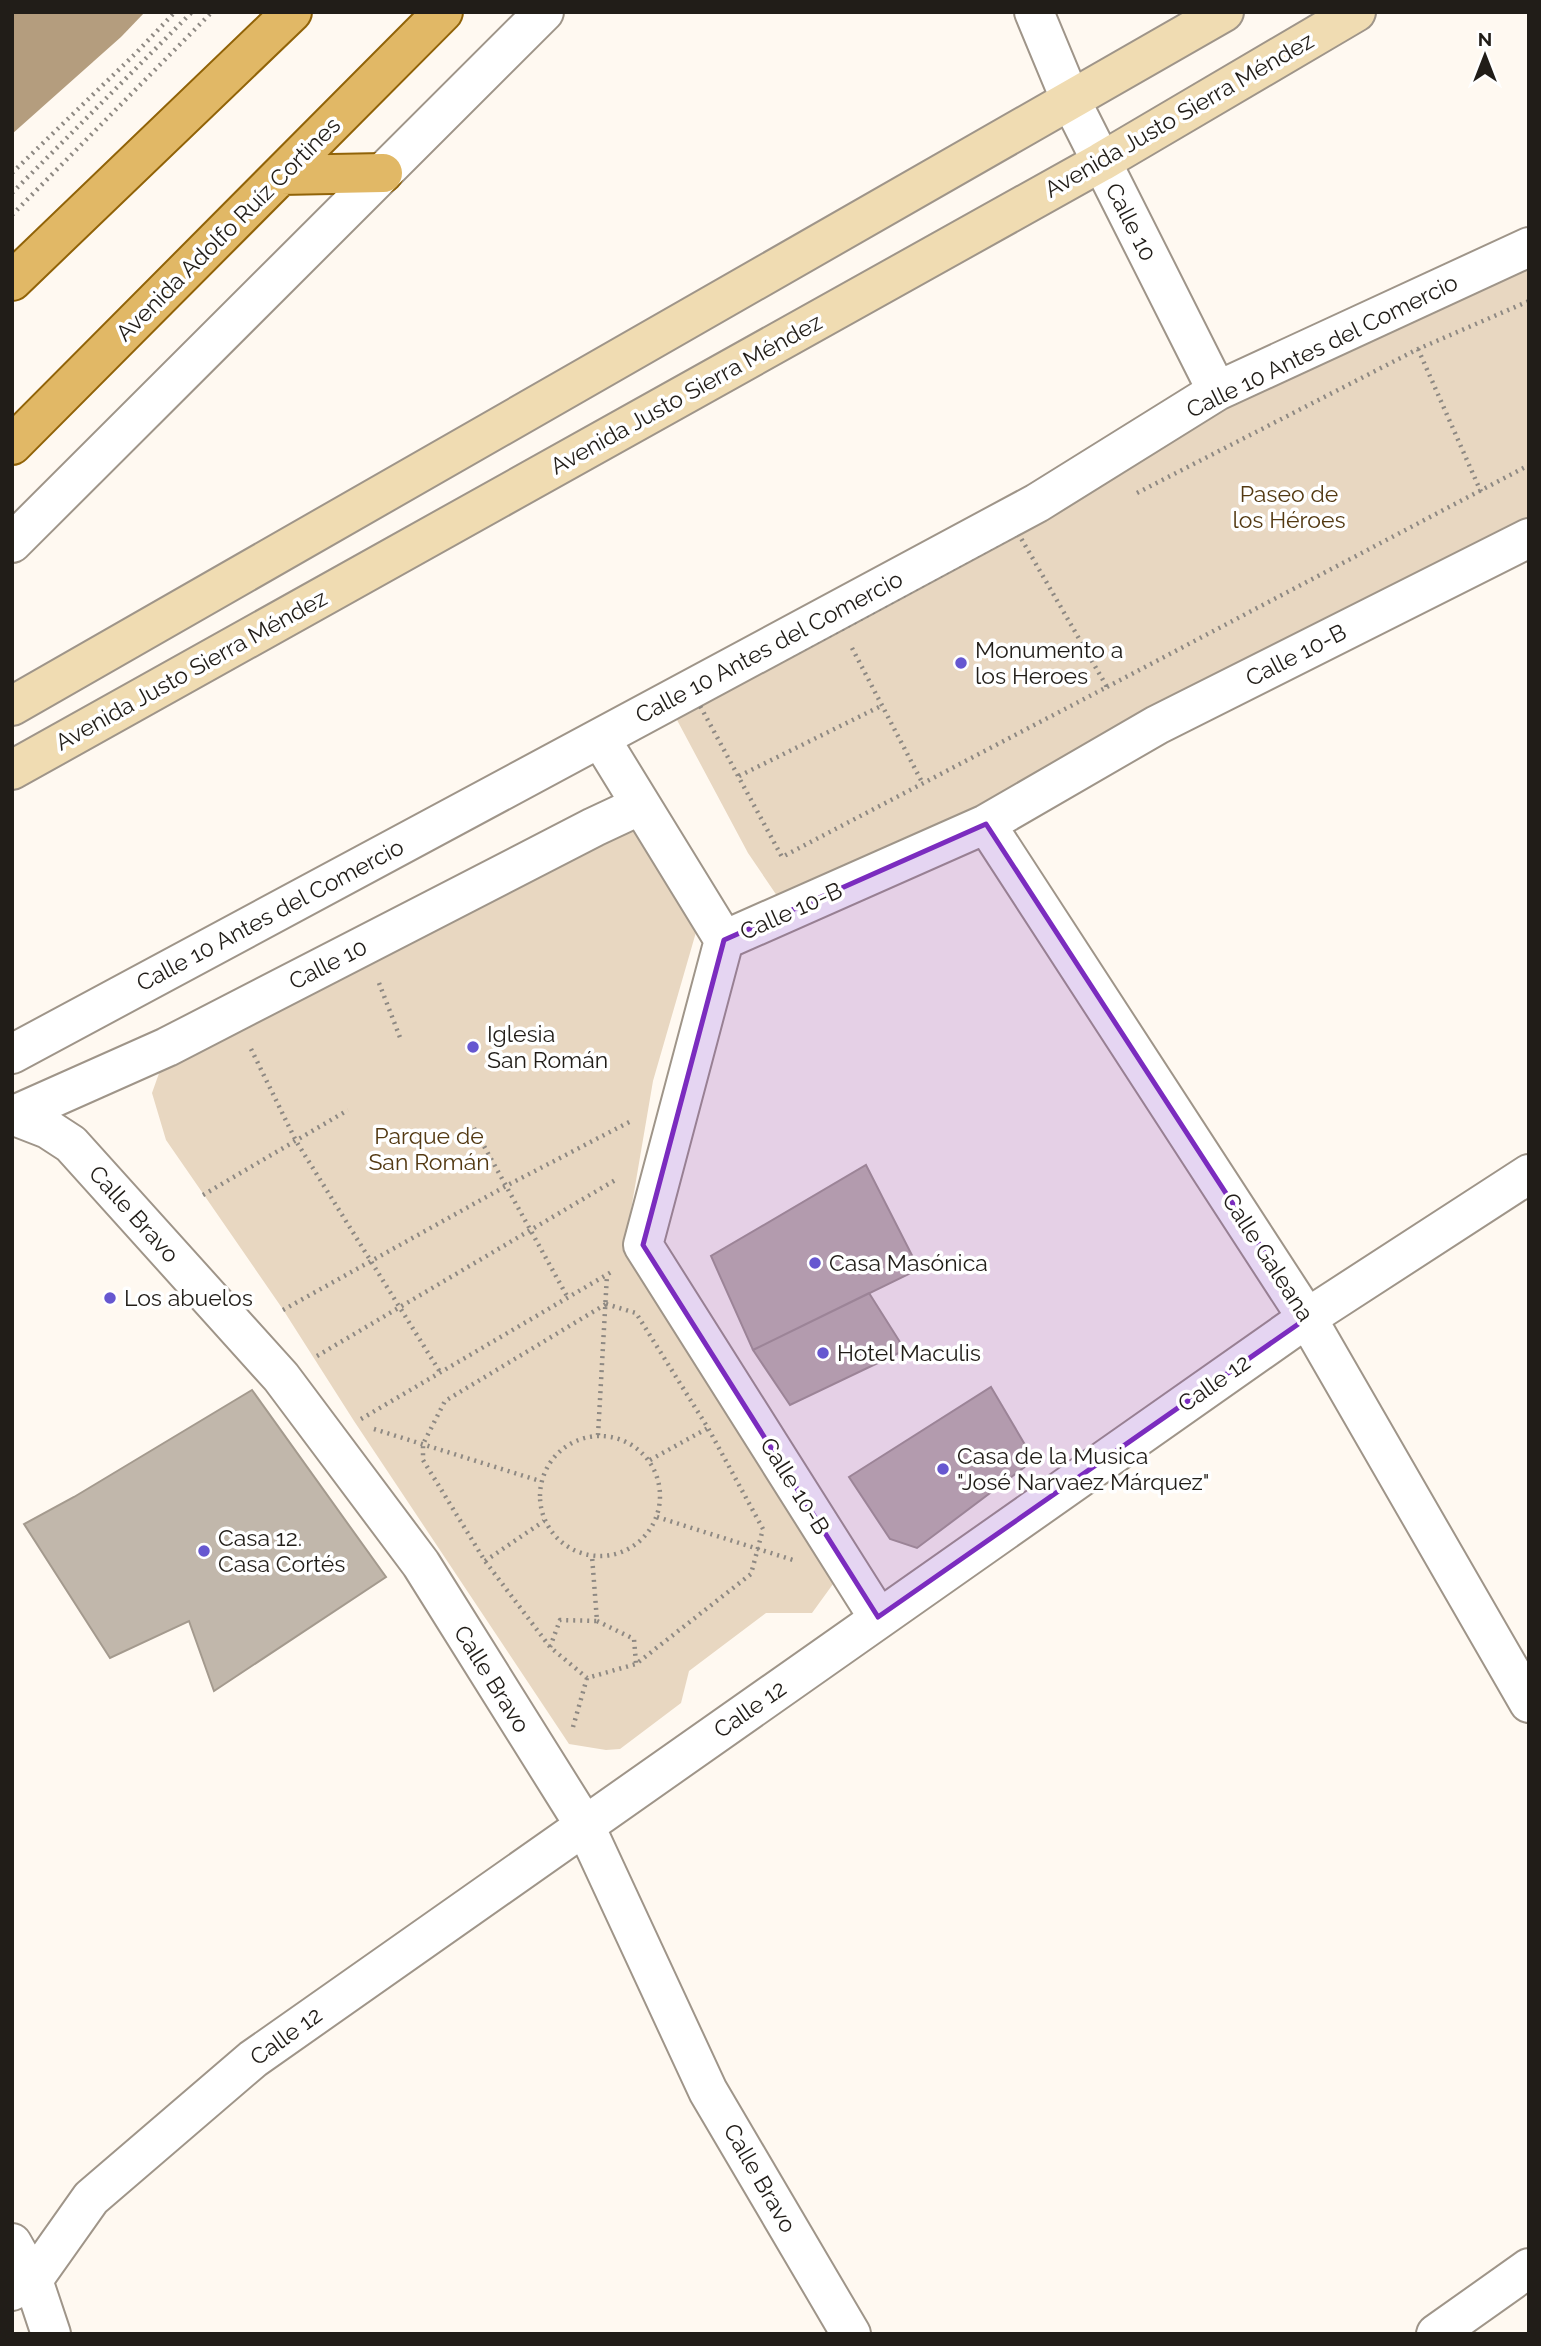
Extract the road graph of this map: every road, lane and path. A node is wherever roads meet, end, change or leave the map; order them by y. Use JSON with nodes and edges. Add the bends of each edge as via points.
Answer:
{"nodes":[{"id":1,"x":175,"y":12,"type":"edge"},
{"id":2,"x":192,"y":12,"type":"edge"},
{"id":3,"x":212,"y":12,"type":"edge"},
{"id":4,"x":292,"y":12,"type":"edge"},
{"id":5,"x":443,"y":12,"type":"edge"},
{"id":6,"x":544,"y":12,"type":"edge"},
{"id":7,"x":1034,"y":12,"type":"edge"},
{"id":8,"x":1224,"y":12,"type":"edge"},
{"id":9,"x":1356,"y":12,"type":"edge"},
{"id":10,"x":1071,"y":101,"type":"junction"},
{"id":11,"x":1101,"y":162,"type":"junction"},
{"id":12,"x":12,"y":173,"type":"edge"},
{"id":13,"x":383,"y":173,"type":"junction"},
{"id":14,"x":281,"y":175,"type":"junction"},
{"id":15,"x":12,"y":193,"type":"edge"},
{"id":16,"x":12,"y":215,"type":"edge"},
{"id":17,"x":1529,"y":247,"type":"edge"},
{"id":18,"x":12,"y":281,"type":"edge"},
{"id":19,"x":1529,"y":301,"type":"edge"},
{"id":20,"x":1418,"y":349,"type":"junction"},
{"id":21,"x":1217,"y":391,"type":"junction"},
{"id":22,"x":12,"y":445,"type":"edge"},
{"id":23,"x":1529,"y":465,"type":"edge"},
{"id":24,"x":1481,"y":492,"type":"junction"},
{"id":25,"x":1126,"y":499,"type":"dead end"},
{"id":26,"x":1529,"y":538,"type":"edge"},
{"id":27,"x":12,"y":543,"type":"edge"},
{"id":28,"x":1036,"y":546,"type":"dead end"},
{"id":29,"x":1028,"y":551,"type":"junction"},
{"id":30,"x":842,"y":629,"type":"junction"},
{"id":31,"x":1107,"y":687,"type":"junction"},
{"id":32,"x":883,"y":705,"type":"junction"},
{"id":33,"x":12,"y":706,"type":"edge"},
{"id":34,"x":600,"y":738,"type":"junction"},
{"id":35,"x":12,"y":770,"type":"edge"},
{"id":36,"x":739,"y":776,"type":"junction"},
{"id":37,"x":923,"y":784,"type":"junction"},
{"id":38,"x":641,"y":805,"type":"junction"},
{"id":39,"x":986,"y":824,"type":"junction"},
{"id":40,"x":724,"y":940,"type":"junction"},
{"id":41,"x":378,"y":981,"type":"dead end"},
{"id":42,"x":401,"y":1040,"type":"dead end"},
{"id":43,"x":251,"y":1048,"type":"dead end"},
{"id":44,"x":12,"y":1054,"type":"edge"},
{"id":45,"x":348,"y":1110,"type":"dead end"},
{"id":46,"x":13,"y":1115,"type":"edge"},
{"id":47,"x":636,"y":1118,"type":"dead end"},
{"id":48,"x":474,"y":1128,"type":"dead end"},
{"id":49,"x":296,"y":1141,"type":"junction"},
{"id":50,"x":628,"y":1173,"type":"dead end"},
{"id":51,"x":1529,"y":1174,"type":"edge"},
{"id":52,"x":506,"y":1186,"type":"junction"},
{"id":53,"x":203,"y":1195,"type":"dead end"},
{"id":54,"x":530,"y":1230,"type":"junction"},
{"id":55,"x":372,"y":1261,"type":"junction"},
{"id":56,"x":617,"y":1269,"type":"dead end"},
{"id":57,"x":607,"y":1274,"type":"junction"},
{"id":58,"x":568,"y":1298,"type":"junction"},
{"id":59,"x":606,"y":1304,"type":"junction"},
{"id":60,"x":400,"y":1306,"type":"junction"},
{"id":61,"x":283,"y":1310,"type":"dead end"},
{"id":62,"x":1307,"y":1318,"type":"junction"},
{"id":63,"x":313,"y":1358,"type":"dead end"},
{"id":64,"x":440,"y":1372,"type":"junction"},
{"id":65,"x":708,"y":1428,"type":"junction"},
{"id":66,"x":598,"y":1435,"type":"junction"},
{"id":67,"x":423,"y":1444,"type":"junction"},
{"id":68,"x":650,"y":1460,"type":"junction"},
{"id":69,"x":540,"y":1481,"type":"junction"},
{"id":70,"x":657,"y":1517,"type":"junction"},
{"id":71,"x":544,"y":1521,"type":"junction"},
{"id":72,"x":759,"y":1550,"type":"junction"},
{"id":73,"x":592,"y":1556,"type":"junction"},
{"id":74,"x":795,"y":1560,"type":"dead end"},
{"id":75,"x":485,"y":1561,"type":"junction"},
{"id":76,"x":878,"y":1617,"type":"junction"},
{"id":77,"x":597,"y":1621,"type":"junction"},
{"id":78,"x":550,"y":1647,"type":"junction"},
{"id":79,"x":636,"y":1664,"type":"junction"},
{"id":80,"x":587,"y":1678,"type":"junction"},
{"id":81,"x":1529,"y":1703,"type":"edge"},
{"id":82,"x":572,"y":1731,"type":"dead end"},
{"id":83,"x":585,"y":1826,"type":"junction"},
{"id":84,"x":12,"y":2243,"type":"edge"},
{"id":85,"x":1529,"y":2268,"type":"edge"},
{"id":86,"x":22,"y":2285,"type":"edge"},
{"id":87,"x":51,"y":2334,"type":"edge"},
{"id":88,"x":851,"y":2334,"type":"edge"},
{"id":89,"x":1436,"y":2334,"type":"edge"}],
"edges":[{"from":1,"to":12,"type":"path"},
{"from":2,"to":15,"type":"path"},
{"from":3,"to":16,"type":"path"},
{"from":4,"to":18,"type":"main road"},
{"from":5,"to":14,"type":"main road","name":"Avenida Adolfo Ruíz Cortines"},
{"from":6,"to":13,"type":"street"},
{"from":7,"to":10,"type":"street","name":"Calle 10"},
{"from":8,"to":10,"type":"main road"},
{"from":9,"to":11,"type":"main road","name":"Avenida Justo Sierra Méndez"},
{"from":10,"to":11,"type":"street","name":"Calle 10"},
{"from":10,"to":33,"type":"main road"},
{"from":11,"to":21,"type":"street","name":"Calle 10"},
{"from":11,"to":35,"type":"main road","name":"Avenida Justo Sierra Méndez"},
{"from":13,"to":14,"type":"main road"},
{"from":13,"to":27,"type":"street"},
{"from":14,"to":22,"type":"main road","name":"Avenida Adolfo Ruíz Cortines"},
{"from":17,"to":21,"type":"street","name":"Calle 10 Antes del Comercio"},
{"from":19,"to":20,"type":"path"},
{"from":20,"to":24,"type":"path"},
{"from":20,"to":25,"type":"path"},
{"from":21,"to":34,"type":"street","name":"Calle 10 Antes del Comercio","via":[[1037,503]]},
{"from":23,"to":24,"type":"path"},
{"from":24,"to":31,"type":"path"},
{"from":26,"to":39,"type":"street","name":"Calle 10-B","via":[[1145,732]]},
{"from":28,"to":29,"type":"path"},
{"from":29,"to":30,"type":"path","via":[[1018,533]]},
{"from":29,"to":31,"type":"path"},
{"from":30,"to":32,"type":"path"},
{"from":30,"to":36,"type":"path","via":[[698,702]]},
{"from":31,"to":37,"type":"path"},
{"from":32,"to":36,"type":"path"},
{"from":32,"to":37,"type":"path"},
{"from":34,"to":38,"type":"street"},
{"from":34,"to":44,"type":"street","name":"Calle 10 Antes del Comercio"},
{"from":36,"to":37,"type":"path","via":[[782,857]]},
{"from":38,"to":40,"type":"street"},
{"from":38,"to":46,"type":"street","name":"Calle 10","via":[[167,1047]]},
{"from":39,"to":40,"type":"street","name":"Calle 10-B"},
{"from":39,"to":62,"type":"street","name":"Calle Galeana"},
{"from":40,"to":76,"type":"street","name":"Calle 10-B","via":[[643,1245]]},
{"from":41,"to":42,"type":"path"},
{"from":43,"to":49,"type":"path"},
{"from":45,"to":49,"type":"path"},
{"from":46,"to":83,"type":"street","name":"Calle Bravo","via":[[71,1144],[281,1377],[421,1564]]},
{"from":47,"to":52,"type":"path"},
{"from":48,"to":52,"type":"path"},
{"from":49,"to":53,"type":"path"},
{"from":49,"to":55,"type":"path"},
{"from":50,"to":54,"type":"path"},
{"from":51,"to":62,"type":"street","name":"Calle 12"},
{"from":52,"to":54,"type":"path"},
{"from":52,"to":55,"type":"path"},
{"from":54,"to":58,"type":"path"},
{"from":54,"to":60,"type":"path"},
{"from":55,"to":60,"type":"path"},
{"from":55,"to":61,"type":"path"},
{"from":56,"to":57,"type":"path"},
{"from":57,"to":58,"type":"path"},
{"from":57,"to":59,"type":"path"},
{"from":58,"to":64,"type":"path"},
{"from":59,"to":65,"type":"path","via":[[636,1313]]},
{"from":59,"to":66,"type":"path"},
{"from":59,"to":67,"type":"path","via":[[446,1401]]},
{"from":60,"to":63,"type":"path"},
{"from":60,"to":64,"type":"path"},
{"from":62,"to":76,"type":"street","name":"Calle 12"},
{"from":62,"to":81,"type":"street","name":"Calle Galeana"},
{"from":64,"to":67,"type":"path","via":[[354,1423]]},
{"from":65,"to":68,"type":"path"},
{"from":65,"to":72,"type":"path","via":[[763,1529]]},
{"from":66,"to":68,"type":"path","via":[[636,1446]]},
{"from":66,"to":69,"type":"path","via":[[562,1448]]},
{"from":67,"to":69,"type":"path"},
{"from":67,"to":75,"type":"path","via":[[423,1460]]},
{"from":68,"to":70,"type":"path","via":[[659,1478]]},
{"from":69,"to":71,"type":"path"},
{"from":70,"to":72,"type":"path"},
{"from":70,"to":73,"type":"path","via":[[631,1548],[612,1556]]},
{"from":71,"to":73,"type":"path","via":[[556,1538]]},
{"from":71,"to":75,"type":"path"},
{"from":72,"to":74,"type":"path"},
{"from":72,"to":79,"type":"path","via":[[751,1574]]},
{"from":73,"to":77,"type":"path"},
{"from":75,"to":78,"type":"path"},
{"from":76,"to":83,"type":"street","name":"Calle 12"},
{"from":77,"to":78,"type":"path","via":[[560,1619]]},
{"from":77,"to":79,"type":"path","via":[[634,1639]]},
{"from":78,"to":80,"type":"path"},
{"from":79,"to":80,"type":"path"},
{"from":80,"to":82,"type":"path"},
{"from":83,"to":86,"type":"street","name":"Calle 12","via":[[253,2059],[91,2198]]},
{"from":83,"to":88,"type":"street","name":"Calle Bravo","via":[[708,2091]]},
{"from":84,"to":86,"type":"street"},
{"from":85,"to":89,"type":"street"},
{"from":86,"to":87,"type":"street"}]}
